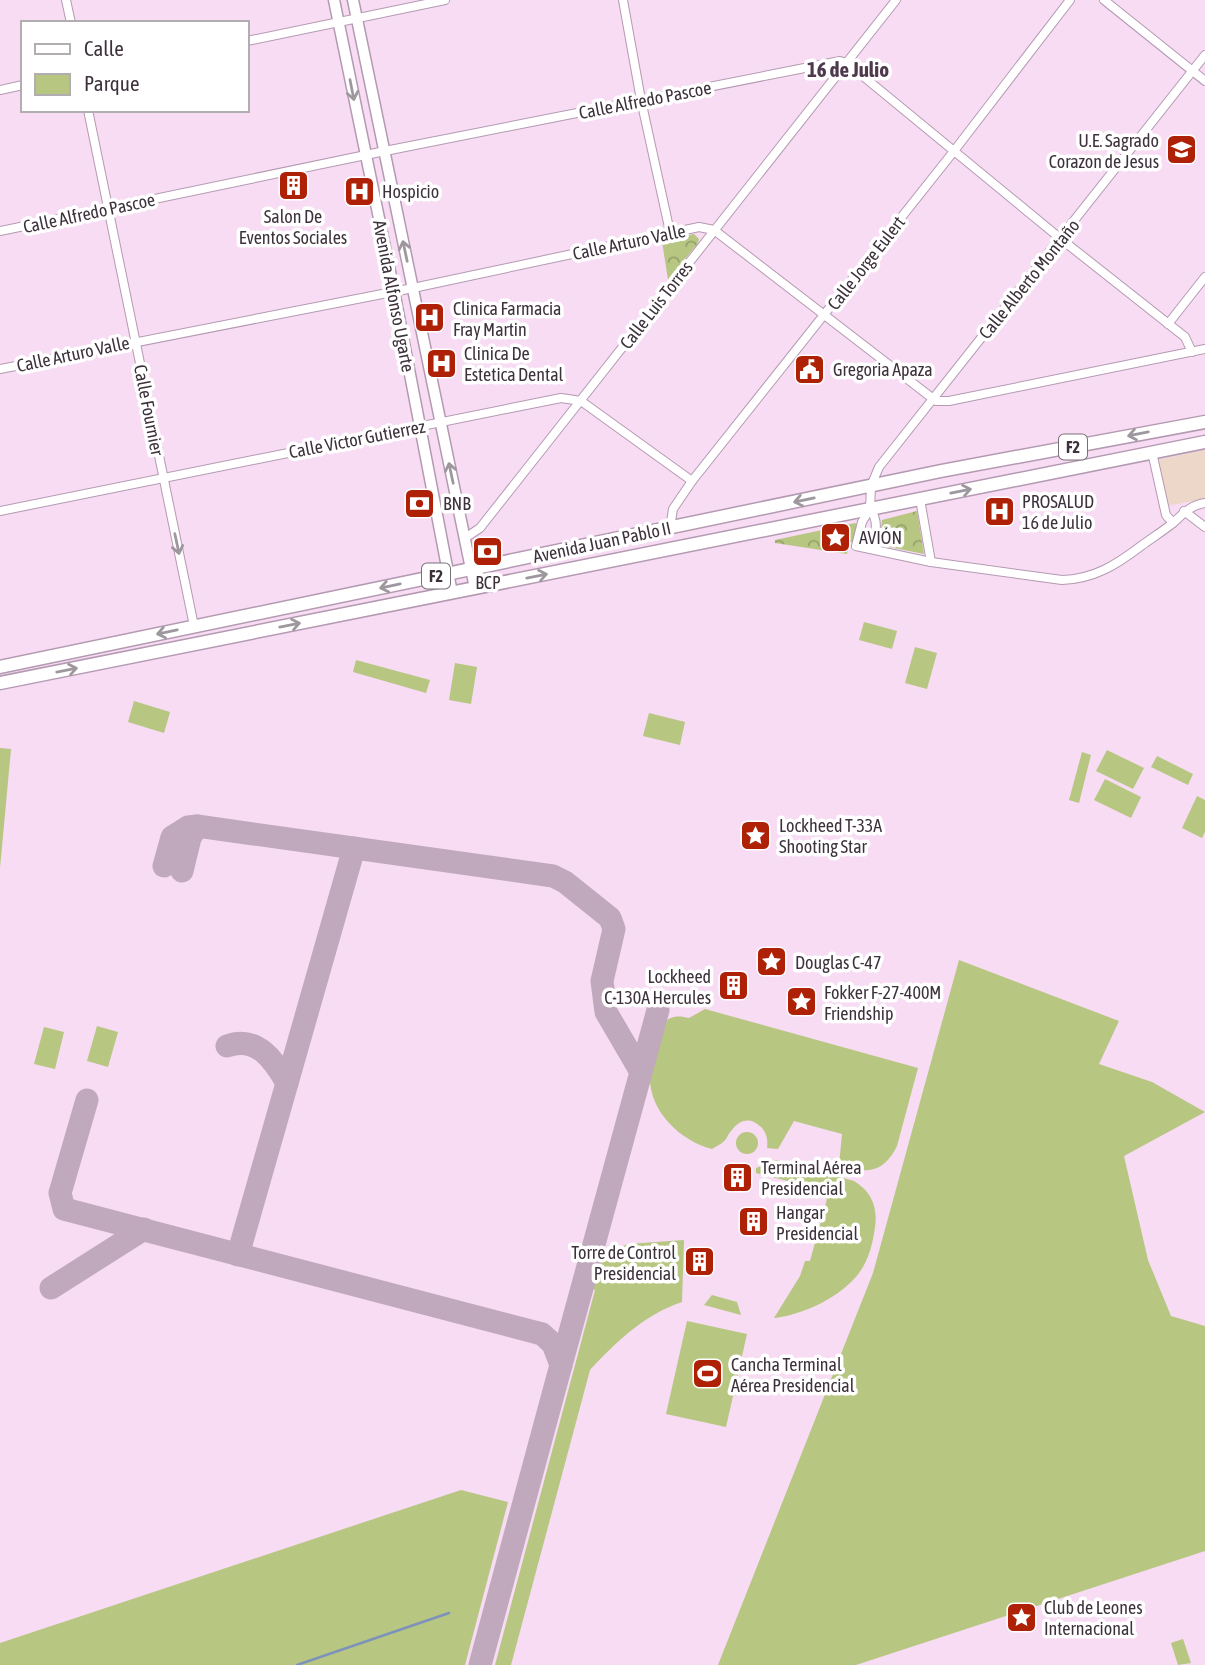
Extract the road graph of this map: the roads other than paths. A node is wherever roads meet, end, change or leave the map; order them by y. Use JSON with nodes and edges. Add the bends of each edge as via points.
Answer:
{"nodes":[{"id":1,"x":66,"y":0,"type":"edge"},
{"id":2,"x":334,"y":0,"type":"edge"},
{"id":3,"x":353,"y":0,"type":"edge"},
{"id":4,"x":445,"y":0,"type":"edge"},
{"id":5,"x":623,"y":0,"type":"edge"},
{"id":6,"x":896,"y":0,"type":"edge"},
{"id":7,"x":1070,"y":0,"type":"edge"},
{"id":8,"x":1104,"y":0,"type":"edge"},
{"id":9,"x":357,"y":19,"type":"junction"},
{"id":10,"x":71,"y":21,"type":"edge"},
{"id":11,"x":339,"y":23,"type":"junction"},
{"id":12,"x":248,"y":41,"type":"edge"},
{"id":13,"x":1205,"y":55,"type":"edge"},
{"id":14,"x":847,"y":63,"type":"junction"},
{"id":15,"x":1193,"y":71,"type":"junction"},
{"id":16,"x":1205,"y":80,"type":"edge"},
{"id":17,"x":21,"y":85,"type":"edge"},
{"id":18,"x":0,"y":90,"type":"edge"},
{"id":19,"x":641,"y":100,"type":"junction"},
{"id":20,"x":88,"y":112,"type":"edge"},
{"id":21,"x":384,"y":151,"type":"junction"},
{"id":22,"x":954,"y":151,"type":"junction"},
{"id":23,"x":365,"y":155,"type":"junction"},
{"id":24,"x":108,"y":209,"type":"junction"},
{"id":25,"x":715,"y":230,"type":"junction"},
{"id":26,"x":0,"y":231,"type":"edge"},
{"id":27,"x":670,"y":232,"type":"junction"},
{"id":28,"x":1061,"y":239,"type":"junction"},
{"id":29,"x":1205,"y":277,"type":"edge"},
{"id":30,"x":413,"y":288,"type":"junction"},
{"id":31,"x":394,"y":291,"type":"junction"},
{"id":32,"x":824,"y":316,"type":"junction"},
{"id":33,"x":1168,"y":324,"type":"junction"},
{"id":34,"x":135,"y":342,"type":"junction"},
{"id":35,"x":1205,"y":349,"type":"edge"},
{"id":36,"x":1192,"y":352,"type":"junction"},
{"id":37,"x":0,"y":369,"type":"edge"},
{"id":38,"x":932,"y":400,"type":"junction"},
{"id":39,"x":581,"y":401,"type":"junction"},
{"id":40,"x":440,"y":422,"type":"junction"},
{"id":41,"x":1205,"y":422,"type":"edge"},
{"id":42,"x":419,"y":426,"type":"junction"},
{"id":43,"x":1205,"y":442,"type":"edge"},
{"id":44,"x":1152,"y":452,"type":"junction"},
{"id":45,"x":163,"y":478,"type":"junction"},
{"id":46,"x":692,"y":481,"type":"junction"},
{"id":47,"x":871,"y":486,"type":"junction"},
{"id":48,"x":920,"y":499,"type":"junction"},
{"id":49,"x":1205,"y":503,"type":"edge"},
{"id":50,"x":870,"y":509,"type":"junction"},
{"id":51,"x":0,"y":511,"type":"edge"},
{"id":52,"x":1184,"y":511,"type":"junction"},
{"id":53,"x":1173,"y":523,"type":"junction"},
{"id":54,"x":1205,"y":527,"type":"edge"},
{"id":55,"x":670,"y":528,"type":"junction"},
{"id":56,"x":465,"y":538,"type":"junction"},
{"id":57,"x":872,"y":549,"type":"junction"},
{"id":58,"x":931,"y":562,"type":"junction"},
{"id":59,"x":471,"y":569,"type":"junction"},
{"id":60,"x":449,"y":574,"type":"junction"},
{"id":61,"x":475,"y":588,"type":"junction"},
{"id":62,"x":452,"y":593,"type":"junction"},
{"id":63,"x":194,"y":626,"type":"junction"},
{"id":64,"x":0,"y":667,"type":"edge"},
{"id":65,"x":0,"y":683,"type":"edge"}],
"edges":[{"from":1,"to":10,"type":"street"},
{"from":2,"to":11,"type":"main road","name":"Avenida Alfonso Ugarte"},
{"from":3,"to":9,"type":"main road","name":"Avenida Alfonso Ugarte"},
{"from":4,"to":9,"type":"street"},
{"from":5,"to":19,"type":"street"},
{"from":6,"to":14,"type":"street","name":"Calle Luis Torres"},
{"from":7,"to":22,"type":"street","name":"Calle Jorge Eulert"},
{"from":8,"to":15,"type":"street"},
{"from":9,"to":11,"type":"street"},
{"from":9,"to":21,"type":"main road","name":"Avenida Alfonso Ugarte"},
{"from":11,"to":12,"type":"street"},
{"from":11,"to":23,"type":"main road","name":"Avenida Alfonso Ugarte","one_way":true},
{"from":13,"to":15,"type":"street","name":"Calle Alberto Montaño"},
{"from":14,"to":19,"type":"street","name":"Calle Alfredo Pascoe","via":[[832,61]]},
{"from":14,"to":22,"type":"street"},
{"from":14,"to":25,"type":"street","name":"Calle Luis Torres"},
{"from":15,"to":16,"type":"street"},
{"from":15,"to":28,"type":"street","name":"Calle Alberto Montaño"},
{"from":17,"to":18,"type":"street"},
{"from":19,"to":21,"type":"street","name":"Calle Alfredo Pascoe"},
{"from":19,"to":27,"type":"street"},
{"from":20,"to":24,"type":"street","name":"Calle Fournier"},
{"from":21,"to":23,"type":"street","name":"Calle Alfredo Pascoe"},
{"from":30,"to":21,"type":"main road","name":"Avenida Alfonso Ugarte","one_way":true},
{"from":22,"to":28,"type":"street"},
{"from":22,"to":32,"type":"street","name":"Calle Jorge Eulert"},
{"from":23,"to":24,"type":"street","name":"Calle Alfredo Pascoe"},
{"from":23,"to":31,"type":"main road","name":"Avenida Alfonso Ugarte"},
{"from":24,"to":26,"type":"street","name":"Calle Alfredo Pascoe"},
{"from":24,"to":34,"type":"street","name":"Calle Fournier"},
{"from":25,"to":27,"type":"street","name":"Calle Arturo Valle","via":[[699,227]]},
{"from":25,"to":32,"type":"street"},
{"from":25,"to":39,"type":"street","name":"Calle Luis Torres"},
{"from":27,"to":30,"type":"street","name":"Calle Arturo Valle"},
{"from":28,"to":33,"type":"street"},
{"from":28,"to":38,"type":"street","name":"Calle Alberto Montaño"},
{"from":29,"to":33,"type":"street"},
{"from":30,"to":31,"type":"street","name":"Calle Arturo Valle"},
{"from":30,"to":40,"type":"main road","name":"Avenida Alfonso Ugarte"},
{"from":31,"to":34,"type":"street","name":"Calle Arturo Valle"},
{"from":31,"to":42,"type":"main road","name":"Avenida Alfonso Ugarte"},
{"from":32,"to":38,"type":"street"},
{"from":32,"to":46,"type":"street","name":"Calle Jorge Eulert"},
{"from":33,"to":36,"type":"street","via":[[1189,341]]},
{"from":34,"to":37,"type":"street","name":"Calle Arturo Valle"},
{"from":34,"to":45,"type":"street","name":"Calle Fournier"},
{"from":35,"to":36,"type":"street"},
{"from":36,"to":38,"type":"street","via":[[949,401]]},
{"from":38,"to":47,"type":"street","name":"Calle Alberto Montaño","via":[[879,467]]},
{"from":39,"to":40,"type":"street","name":"Calle Victor Gutierrez","via":[[550,400]]},
{"from":39,"to":46,"type":"street"},
{"from":39,"to":56,"type":"street","name":"Calle Luis Torres","via":[[480,528]]},
{"from":40,"to":42,"type":"street","name":"Calle Victor Gutierrez"},
{"from":56,"to":40,"type":"main road","name":"Avenida Alfonso Ugarte","one_way":true},
{"from":41,"to":47,"type":"highway","name":"Avenida Juan Pablo II","number":"F2","one_way":true},
{"from":42,"to":45,"type":"street","name":"Calle Victor Gutierrez"},
{"from":42,"to":60,"type":"main road","name":"Avenida Alfonso Ugarte"},
{"from":43,"to":44,"type":"highway","name":"Avenida Juan Pablo II","number":"F2"},
{"from":48,"to":44,"type":"highway","name":"Avenida Juan Pablo II","number":"F2","one_way":true},
{"from":44,"to":53,"type":"street","via":[[1166,515]]},
{"from":45,"to":51,"type":"street","name":"Calle Victor Gutierrez"},
{"from":45,"to":63,"type":"street","name":"Calle Fournier","one_way":true},
{"from":46,"to":55,"type":"street","name":"Calle Jorge Eulert","via":[[673,509]]},
{"from":47,"to":50,"type":"street","name":"Calle Alberto Montaño"},
{"from":47,"to":55,"type":"highway","name":"Avenida Juan Pablo II","number":"F2","one_way":true},
{"from":48,"to":50,"type":"highway","name":"Avenida Juan Pablo II","number":"F2"},
{"from":48,"to":58,"type":"street"},
{"from":49,"to":52,"type":"street"},
{"from":50,"to":57,"type":"street","via":[[877,525]]},
{"from":50,"to":57,"type":"street","via":[[856,546]]},
{"from":61,"to":50,"type":"highway","name":"Avenida Juan Pablo II","number":"F2","one_way":true},
{"from":52,"to":53,"type":"street"},
{"from":52,"to":54,"type":"street"},
{"from":53,"to":58,"type":"street","via":[[1113,566],[1079,579]]},
{"from":55,"to":59,"type":"highway","name":"Avenida Juan Pablo II","number":"F2"},
{"from":56,"to":59,"type":"main road","name":"Avenida Alfonso Ugarte"},
{"from":57,"to":58,"type":"street"},
{"from":59,"to":60,"type":"highway","name":"Avenida Juan Pablo II","number":"F2"},
{"from":59,"to":61,"type":"main road","name":"Avenida Alfonso Ugarte"},
{"from":60,"to":62,"type":"main road","name":"Avenida Alfonso Ugarte"},
{"from":60,"to":63,"type":"highway","name":"Avenida Juan Pablo II","number":"F2","one_way":true},
{"from":61,"to":62,"type":"highway","name":"Avenida Juan Pablo II","number":"F2"},
{"from":65,"to":62,"type":"highway","name":"Avenida Juan Pablo II","number":"F2","one_way":true},
{"from":63,"to":64,"type":"highway","name":"Avenida Juan Pablo II","number":"F2","one_way":true}]}
